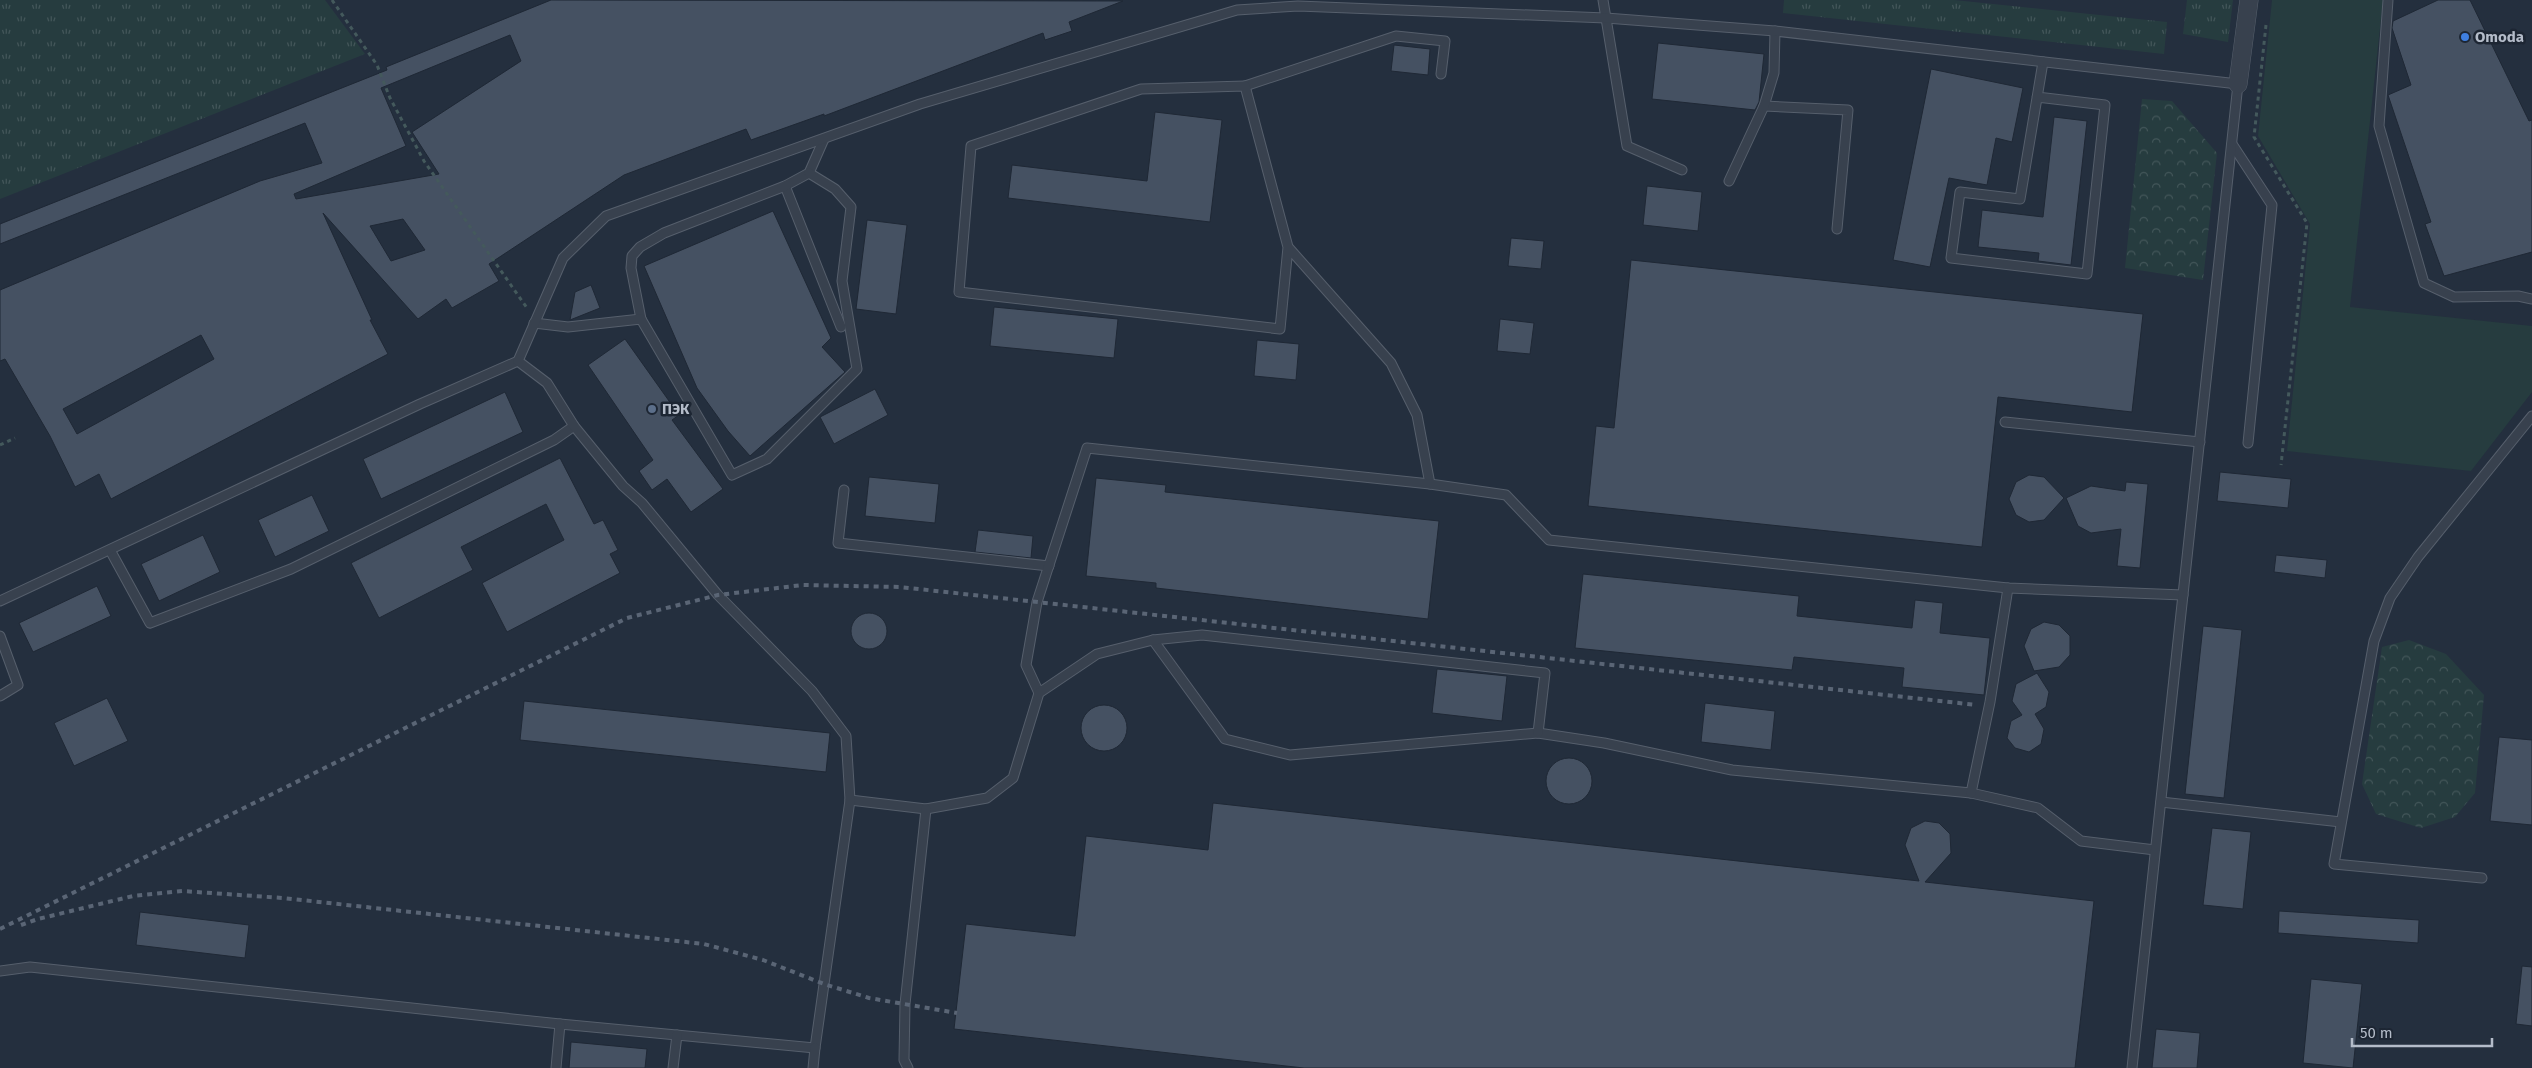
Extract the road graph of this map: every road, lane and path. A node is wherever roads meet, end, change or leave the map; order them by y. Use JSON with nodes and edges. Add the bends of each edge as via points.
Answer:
{"nodes":[{"id":1,"x":332,"y":0,"type":"edge"},
{"id":2,"x":1603,"y":0,"type":"edge"},
{"id":3,"x":2249,"y":0,"type":"edge"},
{"id":4,"x":2388,"y":0,"type":"edge"},
{"id":5,"x":1606,"y":18,"type":"junction"},
{"id":6,"x":1775,"y":31,"type":"junction"},
{"id":7,"x":2043,"y":62,"type":"junction"},
{"id":8,"x":1441,"y":74,"type":"dead end"},
{"id":9,"x":2238,"y":84,"type":"junction"},
{"id":10,"x":1246,"y":86,"type":"junction"},
{"id":11,"x":2037,"y":97,"type":"junction"},
{"id":12,"x":1764,"y":106,"type":"junction"},
{"id":13,"x":824,"y":138,"type":"junction"},
{"id":14,"x":2232,"y":144,"type":"junction"},
{"id":15,"x":1682,"y":170,"type":"dead end"},
{"id":16,"x":809,"y":173,"type":"junction"},
{"id":17,"x":1729,"y":181,"type":"dead end"},
{"id":18,"x":785,"y":186,"type":"junction"},
{"id":19,"x":1837,"y":229,"type":"dead end"},
{"id":20,"x":1288,"y":247,"type":"junction"},
{"id":21,"x":2532,"y":300,"type":"edge"},
{"id":22,"x":641,"y":319,"type":"junction"},
{"id":23,"x":533,"y":325,"type":"junction"},
{"id":24,"x":841,"y":327,"type":"dead end"},
{"id":25,"x":518,"y":361,"type":"junction"},
{"id":26,"x":2532,"y":416,"type":"edge"},
{"id":27,"x":2006,"y":422,"type":"dead end"},
{"id":28,"x":574,"y":426,"type":"junction"},
{"id":29,"x":15,"y":438,"type":"dead end"},
{"id":30,"x":2200,"y":442,"type":"junction"},
{"id":31,"x":2248,"y":443,"type":"dead end"},
{"id":32,"x":0,"y":445,"type":"edge"},
{"id":33,"x":1430,"y":484,"type":"junction"},
{"id":34,"x":844,"y":490,"type":"dead end"},
{"id":35,"x":110,"y":550,"type":"junction"},
{"id":36,"x":1049,"y":566,"type":"junction"},
{"id":37,"x":2008,"y":588,"type":"junction"},
{"id":38,"x":2183,"y":595,"type":"junction"},
{"id":39,"x":0,"y":601,"type":"edge"},
{"id":40,"x":0,"y":636,"type":"edge"},
{"id":41,"x":1153,"y":640,"type":"junction"},
{"id":42,"x":1039,"y":694,"type":"junction"},
{"id":43,"x":0,"y":696,"type":"edge"},
{"id":44,"x":1538,"y":734,"type":"junction"},
{"id":45,"x":1971,"y":793,"type":"junction"},
{"id":46,"x":850,"y":800,"type":"junction"},
{"id":47,"x":2161,"y":802,"type":"junction"},
{"id":48,"x":926,"y":809,"type":"junction"},
{"id":49,"x":2342,"y":822,"type":"junction"},
{"id":50,"x":2156,"y":850,"type":"junction"},
{"id":51,"x":2482,"y":878,"type":"dead end"},
{"id":52,"x":0,"y":971,"type":"edge"},
{"id":53,"x":560,"y":1024,"type":"junction"},
{"id":54,"x":677,"y":1035,"type":"junction"},
{"id":55,"x":815,"y":1048,"type":"junction"},
{"id":56,"x":556,"y":1068,"type":"edge"},
{"id":57,"x":673,"y":1068,"type":"edge"},
{"id":58,"x":813,"y":1068,"type":"edge"},
{"id":59,"x":908,"y":1068,"type":"edge"},
{"id":60,"x":2132,"y":1068,"type":"edge"}],
"edges":[{"from":1,"to":23,"type":"path","via":[[377,65],[390,98],[424,160],[531,314]]},
{"from":2,"to":5,"type":"lane"},
{"from":3,"to":9,"type":"street"},
{"from":4,"to":21,"type":"lane","via":[[2378,126],[2424,283],[2454,297],[2518,296]]},
{"from":5,"to":6,"type":"lane"},
{"from":5,"to":13,"type":"lane","via":[[1298,6],[1236,10],[920,104]]},
{"from":5,"to":15,"type":"lane","via":[[1627,146]]},
{"from":6,"to":7,"type":"lane"},
{"from":6,"to":12,"type":"lane","via":[[1774,73]]},
{"from":7,"to":9,"type":"lane"},
{"from":7,"to":11,"type":"lane"},
{"from":8,"to":10,"type":"lane","via":[[1445,41],[1396,36]]},
{"from":9,"to":14,"type":"lane"},
{"from":10,"to":20,"type":"lane"},
{"from":10,"to":20,"type":"lane","via":[[1142,89],[971,146],[958,292],[1280,329]]},
{"from":11,"to":11,"type":"lane","via":[[2020,199],[1960,192],[1950,258],[2087,274],[2105,104]]},
{"from":12,"to":17,"type":"lane"},
{"from":12,"to":19,"type":"lane","via":[[1848,110]]},
{"from":13,"to":16,"type":"lane"},
{"from":13,"to":23,"type":"lane","via":[[606,216],[563,258]]},
{"from":14,"to":30,"type":"lane"},
{"from":14,"to":31,"type":"lane","via":[[2272,205]]},
{"from":16,"to":18,"type":"lane"},
{"from":16,"to":22,"type":"lane","via":[[835,189],[851,208],[842,281],[858,368],[767,459],[732,475]]},
{"from":18,"to":22,"type":"lane","via":[[664,233],[640,247],[632,256],[631,268]]},
{"from":18,"to":24,"type":"lane"},
{"from":20,"to":33,"type":"lane","via":[[1391,363],[1417,415]]},
{"from":22,"to":23,"type":"lane","via":[[568,327]]},
{"from":23,"to":25,"type":"lane"},
{"from":25,"to":28,"type":"lane","via":[[547,383]]},
{"from":25,"to":35,"type":"lane"},
{"from":26,"to":49,"type":"lane","via":[[2418,557],[2390,598],[2374,641]]},
{"from":27,"to":30,"type":"lane"},
{"from":28,"to":35,"type":"lane","via":[[554,440],[291,569],[150,623]]},
{"from":28,"to":46,"type":"lane","via":[[718,595],[812,691],[846,736]]},
{"from":29,"to":32,"type":"path"},
{"from":30,"to":38,"type":"lane"},
{"from":33,"to":36,"type":"lane","via":[[1087,448]]},
{"from":33,"to":37,"type":"lane","via":[[1506,495],[1549,540]]},
{"from":34,"to":36,"type":"lane","via":[[838,543]]},
{"from":35,"to":39,"type":"lane"},
{"from":36,"to":42,"type":"lane","via":[[1037,602],[1026,665]]},
{"from":37,"to":38,"type":"lane"},
{"from":37,"to":45,"type":"lane","via":[[1990,702]]},
{"from":38,"to":47,"type":"lane"},
{"from":40,"to":43,"type":"lane","via":[[18,686]]},
{"from":41,"to":42,"type":"lane","via":[[1098,654]]},
{"from":41,"to":44,"type":"lane","via":[[1225,740],[1290,755]]},
{"from":41,"to":44,"type":"lane","via":[[1202,635],[1545,673]]},
{"from":42,"to":48,"type":"lane","via":[[1013,778],[987,798]]},
{"from":44,"to":45,"type":"lane","via":[[1604,743],[1732,770]]},
{"from":45,"to":50,"type":"lane","via":[[2038,808],[2081,840]]},
{"from":46,"to":48,"type":"lane"},
{"from":46,"to":55,"type":"lane"},
{"from":47,"to":49,"type":"lane"},
{"from":47,"to":50,"type":"lane"},
{"from":48,"to":59,"type":"lane","via":[[905,1004],[904,1060]]},
{"from":49,"to":51,"type":"lane","via":[[2334,864]]},
{"from":50,"to":60,"type":"lane"},
{"from":52,"to":53,"type":"lane","via":[[30,967]]},
{"from":53,"to":54,"type":"lane"},
{"from":53,"to":56,"type":"lane"},
{"from":54,"to":55,"type":"lane"},
{"from":54,"to":57,"type":"lane"},
{"from":55,"to":58,"type":"lane"}]}
